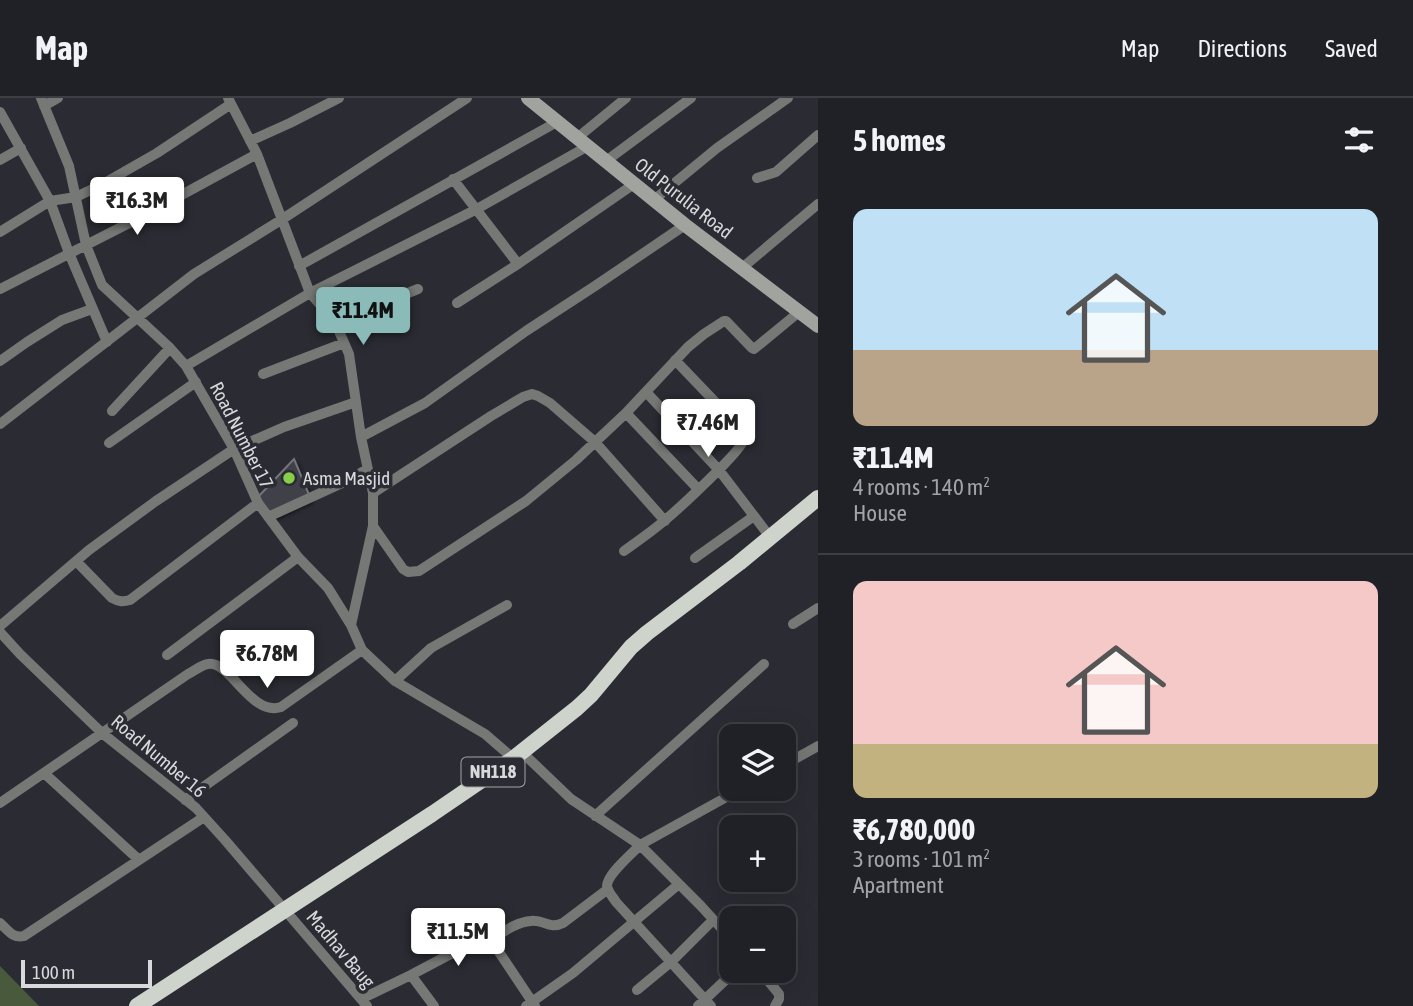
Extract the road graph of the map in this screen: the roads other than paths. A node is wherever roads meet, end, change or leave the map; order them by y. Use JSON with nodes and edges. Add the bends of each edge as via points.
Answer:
{"nodes":[{"id":1,"x":58,"y":98,"type":"edge"},
{"id":2,"x":339,"y":98,"type":"edge"},
{"id":3,"x":467,"y":98,"type":"edge"},
{"id":4,"x":626,"y":98,"type":"edge"},
{"id":5,"x":691,"y":98,"type":"edge"},
{"id":6,"x":788,"y":98,"type":"edge"},
{"id":7,"x":536,"y":100,"type":"edge"},
{"id":8,"x":230,"y":101,"type":"edge"},
{"id":9,"x":43,"y":102,"type":"edge"},
{"id":10,"x":0,"y":112,"type":"edge"},
{"id":11,"x":557,"y":122,"type":"junction"},
{"id":12,"x":818,"y":135,"type":"edge"},
{"id":13,"x":250,"y":141,"type":"junction"},
{"id":14,"x":582,"y":142,"type":"junction"},
{"id":15,"x":20,"y":148,"type":"junction"},
{"id":16,"x":257,"y":154,"type":"junction"},
{"id":17,"x":0,"y":160,"type":"edge"},
{"id":18,"x":606,"y":161,"type":"junction"},
{"id":19,"x":757,"y":178,"type":"dead end"},
{"id":20,"x":453,"y":179,"type":"junction"},
{"id":21,"x":634,"y":184,"type":"junction"},
{"id":22,"x":76,"y":197,"type":"junction"},
{"id":23,"x":655,"y":200,"type":"junction"},
{"id":24,"x":50,"y":201,"type":"junction"},
{"id":25,"x":818,"y":204,"type":"edge"},
{"id":26,"x":475,"y":210,"type":"junction"},
{"id":27,"x":281,"y":220,"type":"junction"},
{"id":28,"x":685,"y":225,"type":"junction"},
{"id":29,"x":0,"y":232,"type":"edge"},
{"id":30,"x":86,"y":244,"type":"junction"},
{"id":31,"x":69,"y":253,"type":"junction"},
{"id":32,"x":517,"y":264,"type":"junction"},
{"id":33,"x":299,"y":266,"type":"junction"},
{"id":34,"x":742,"y":268,"type":"junction"},
{"id":35,"x":0,"y":289,"type":"edge"},
{"id":36,"x":418,"y":289,"type":"dead end"},
{"id":37,"x":310,"y":293,"type":"junction"},
{"id":38,"x":457,"y":303,"type":"dead end"},
{"id":39,"x":92,"y":309,"type":"junction"},
{"id":40,"x":799,"y":313,"type":"junction"},
{"id":41,"x":137,"y":318,"type":"junction"},
{"id":42,"x":335,"y":322,"type":"junction"},
{"id":43,"x":817,"y":325,"type":"edge"},
{"id":44,"x":107,"y":342,"type":"junction"},
{"id":45,"x":344,"y":343,"type":"junction"},
{"id":46,"x":170,"y":348,"type":"junction"},
{"id":47,"x":676,"y":360,"type":"junction"},
{"id":48,"x":0,"y":361,"type":"edge"},
{"id":49,"x":186,"y":366,"type":"junction"},
{"id":50,"x":263,"y":374,"type":"dead end"},
{"id":51,"x":196,"y":382,"type":"junction"},
{"id":52,"x":646,"y":392,"type":"junction"},
{"id":53,"x":356,"y":402,"type":"junction"},
{"id":54,"x":112,"y":411,"type":"dead end"},
{"id":55,"x":626,"y":413,"type":"junction"},
{"id":56,"x":0,"y":424,"type":"edge"},
{"id":57,"x":361,"y":437,"type":"junction"},
{"id":58,"x":595,"y":442,"type":"junction"},
{"id":59,"x":109,"y":443,"type":"dead end"},
{"id":60,"x":234,"y":449,"type":"junction"},
{"id":61,"x":368,"y":469,"type":"junction"},
{"id":62,"x":719,"y":470,"type":"junction"},
{"id":63,"x":698,"y":489,"type":"junction"},
{"id":64,"x":373,"y":493,"type":"junction"},
{"id":65,"x":258,"y":503,"type":"junction"},
{"id":66,"x":817,"y":507,"type":"edge"},
{"id":67,"x":754,"y":516,"type":"junction"},
{"id":68,"x":268,"y":517,"type":"junction"},
{"id":69,"x":665,"y":521,"type":"junction"},
{"id":70,"x":373,"y":526,"type":"junction"},
{"id":71,"x":770,"y":537,"type":"junction"},
{"id":72,"x":624,"y":551,"type":"dead end"},
{"id":73,"x":298,"y":557,"type":"junction"},
{"id":74,"x":695,"y":558,"type":"dead end"},
{"id":75,"x":76,"y":561,"type":"junction"},
{"id":76,"x":507,"y":606,"type":"dead end"},
{"id":77,"x":818,"y":608,"type":"edge"},
{"id":78,"x":793,"y":624,"type":"dead end"},
{"id":79,"x":351,"y":625,"type":"junction"},
{"id":80,"x":0,"y":626,"type":"edge"},
{"id":81,"x":0,"y":632,"type":"edge"},
{"id":82,"x":362,"y":650,"type":"junction"},
{"id":83,"x":167,"y":655,"type":"dead end"},
{"id":84,"x":764,"y":664,"type":"dead end"},
{"id":85,"x":395,"y":681,"type":"junction"},
{"id":86,"x":293,"y":723,"type":"dead end"},
{"id":87,"x":102,"y":733,"type":"junction"},
{"id":88,"x":818,"y":746,"type":"edge"},
{"id":89,"x":796,"y":758,"type":"edge"},
{"id":90,"x":520,"y":759,"type":"junction"},
{"id":91,"x":44,"y":773,"type":"junction"},
{"id":92,"x":185,"y":800,"type":"junction"},
{"id":93,"x":719,"y":801,"type":"edge"},
{"id":94,"x":0,"y":803,"type":"edge"},
{"id":95,"x":595,"y":816,"type":"junction"},
{"id":96,"x":204,"y":817,"type":"junction"},
{"id":97,"x":640,"y":845,"type":"junction"},
{"id":98,"x":138,"y":859,"type":"junction"},
{"id":99,"x":679,"y":884,"type":"junction"},
{"id":100,"x":608,"y":889,"type":"junction"},
{"id":101,"x":287,"y":911,"type":"junction"},
{"id":102,"x":713,"y":920,"type":"junction"},
{"id":103,"x":636,"y":922,"type":"junction"},
{"id":104,"x":0,"y":923,"type":"edge"},
{"id":105,"x":719,"y":926,"type":"edge"},
{"id":106,"x":490,"y":940,"type":"junction"},
{"id":107,"x":671,"y":962,"type":"junction"},
{"id":108,"x":411,"y":975,"type":"junction"},
{"id":109,"x":724,"y":983,"type":"edge"},
{"id":110,"x":770,"y":983,"type":"edge"},
{"id":111,"x":636,"y":990,"type":"dead end"},
{"id":112,"x":364,"y":1002,"type":"edge"},
{"id":113,"x":705,"y":1004,"type":"edge"},
{"id":114,"x":531,"y":1005,"type":"edge"},
{"id":115,"x":137,"y":1006,"type":"edge"},
{"id":116,"x":151,"y":1006,"type":"edge"},
{"id":117,"x":434,"y":1006,"type":"edge"},
{"id":118,"x":775,"y":1006,"type":"edge"}],
"edges":[{"from":1,"to":9,"type":"street"},
{"from":2,"to":13,"type":"street"},
{"from":3,"to":27,"type":"street"},
{"from":4,"to":14,"type":"street"},
{"from":5,"to":18,"type":"street"},
{"from":6,"to":23,"type":"street","via":[[717,148]]},
{"from":7,"to":11,"type":"main road","name":"Old Purulia Road"},
{"from":8,"to":13,"type":"street"},
{"from":8,"to":22,"type":"street","via":[[157,153]]},
{"from":9,"to":22,"type":"street","name":"Road Number 17","via":[[69,166]]},
{"from":10,"to":15,"type":"street"},
{"from":11,"to":14,"type":"main road","name":"Old Purulia Road"},
{"from":11,"to":20,"type":"street"},
{"from":12,"to":19,"type":"street","via":[[776,172]]},
{"from":13,"to":16,"type":"street"},
{"from":14,"to":18,"type":"main road","name":"Old Purulia Road"},
{"from":14,"to":26,"type":"street"},
{"from":15,"to":17,"type":"street"},
{"from":15,"to":24,"type":"street"},
{"from":16,"to":27,"type":"street"},
{"from":16,"to":30,"type":"street"},
{"from":18,"to":21,"type":"main road","name":"Old Purulia Road"},
{"from":20,"to":26,"type":"street"},
{"from":20,"to":33,"type":"street"},
{"from":21,"to":23,"type":"main road","name":"Old Purulia Road"},
{"from":21,"to":32,"type":"street"},
{"from":22,"to":24,"type":"street"},
{"from":22,"to":30,"type":"street","name":"Road Number 17"},
{"from":23,"to":28,"type":"main road","name":"Old Purulia Road"},
{"from":24,"to":29,"type":"street"},
{"from":24,"to":31,"type":"street"},
{"from":25,"to":34,"type":"street"},
{"from":26,"to":32,"type":"street"},
{"from":26,"to":37,"type":"street"},
{"from":27,"to":33,"type":"street"},
{"from":27,"to":41,"type":"street","via":[[194,274]]},
{"from":28,"to":34,"type":"main road","name":"Old Purulia Road"},
{"from":28,"to":57,"type":"street","via":[[425,403]]},
{"from":30,"to":31,"type":"street"},
{"from":30,"to":41,"type":"street","name":"Road Number 17","via":[[102,285]]},
{"from":31,"to":35,"type":"street"},
{"from":31,"to":39,"type":"street"},
{"from":32,"to":38,"type":"street"},
{"from":33,"to":37,"type":"street"},
{"from":34,"to":40,"type":"main road","name":"Old Purulia Road"},
{"from":36,"to":42,"type":"street"},
{"from":37,"to":42,"type":"street"},
{"from":37,"to":49,"type":"street"},
{"from":39,"to":44,"type":"street"},
{"from":39,"to":48,"type":"street","via":[[62,320]]},
{"from":40,"to":43,"type":"main road","name":"Old Purulia Road"},
{"from":40,"to":47,"type":"street","via":[[754,349],[723,321]]},
{"from":41,"to":44,"type":"street"},
{"from":41,"to":46,"type":"street","name":"Road Number 17"},
{"from":42,"to":45,"type":"street"},
{"from":44,"to":56,"type":"street"},
{"from":45,"to":50,"type":"street"},
{"from":45,"to":53,"type":"street"},
{"from":46,"to":49,"type":"street","name":"Road Number 17"},
{"from":46,"to":54,"type":"street"},
{"from":47,"to":52,"type":"street"},
{"from":47,"to":62,"type":"street","via":[[744,436],[741,446]]},
{"from":49,"to":51,"type":"street","name":"Road Number 17"},
{"from":51,"to":59,"type":"street"},
{"from":51,"to":60,"type":"street","name":"Road Number 17"},
{"from":52,"to":55,"type":"street"},
{"from":52,"to":62,"type":"street"},
{"from":53,"to":57,"type":"street"},
{"from":53,"to":60,"type":"street"},
{"from":55,"to":58,"type":"street"},
{"from":55,"to":63,"type":"street"},
{"from":57,"to":61,"type":"street"},
{"from":58,"to":64,"type":"street","via":[[550,403],[532,394]]},
{"from":58,"to":69,"type":"street"},
{"from":58,"to":70,"type":"street","via":[[526,501],[419,571],[403,569]]},
{"from":60,"to":65,"type":"street","name":"Road Number 17"},
{"from":60,"to":75,"type":"street"},
{"from":61,"to":64,"type":"street"},
{"from":61,"to":68,"type":"street"},
{"from":62,"to":63,"type":"street"},
{"from":62,"to":67,"type":"street"},
{"from":63,"to":69,"type":"street"},
{"from":64,"to":70,"type":"street"},
{"from":65,"to":68,"type":"street","name":"Road Number 17"},
{"from":65,"to":75,"type":"street","via":[[124,602],[113,598]]},
{"from":66,"to":71,"type":"highway","number":"NH118"},
{"from":66,"to":90,"type":"highway","number":"NH118","via":[[647,642],[583,712]]},
{"from":67,"to":71,"type":"street"},
{"from":67,"to":74,"type":"street"},
{"from":68,"to":73,"type":"street","name":"Road Number 17"},
{"from":69,"to":72,"type":"street"},
{"from":70,"to":79,"type":"street"},
{"from":71,"to":90,"type":"highway","number":"NH118","via":[[647,633],[591,695]]},
{"from":73,"to":79,"type":"street","name":"Road Number 17","via":[[328,588]]},
{"from":73,"to":83,"type":"street"},
{"from":75,"to":80,"type":"street"},
{"from":76,"to":85,"type":"street","via":[[431,648]]},
{"from":77,"to":78,"type":"street"},
{"from":79,"to":82,"type":"street","name":"Road Number 17"},
{"from":81,"to":87,"type":"street","name":"Road Number 16"},
{"from":82,"to":85,"type":"street","name":"Road Number 17"},
{"from":82,"to":87,"type":"street","via":[[275,709],[259,704],[221,668],[207,664]]},
{"from":84,"to":95,"type":"street"},
{"from":85,"to":90,"type":"street","name":"Road Number 17"},
{"from":86,"to":92,"type":"street"},
{"from":87,"to":91,"type":"street"},
{"from":87,"to":92,"type":"street","name":"Road Number 16"},
{"from":88,"to":89,"type":"street"},
{"from":90,"to":95,"type":"street","name":"Road Number 17"},
{"from":90,"to":101,"type":"highway","number":"NH118"},
{"from":91,"to":94,"type":"street"},
{"from":91,"to":98,"type":"street"},
{"from":92,"to":96,"type":"street","name":"Road Number 16"},
{"from":93,"to":97,"type":"street"},
{"from":95,"to":97,"type":"street","name":"Road Number 17"},
{"from":96,"to":98,"type":"street"},
{"from":96,"to":101,"type":"street","name":"Road Number 16"},
{"from":97,"to":99,"type":"street","name":"Road Number 17"},
{"from":97,"to":100,"type":"street","via":[[611,875]]},
{"from":98,"to":104,"type":"street","via":[[24,936],[13,935]]},
{"from":99,"to":102,"type":"street","name":"Road Number 17"},
{"from":99,"to":103,"type":"street"},
{"from":100,"to":103,"type":"street"},
{"from":100,"to":106,"type":"street","via":[[564,923],[520,923]]},
{"from":101,"to":112,"type":"street","name":"Madhav Baug"},
{"from":101,"to":115,"type":"highway","number":"NH118"},
{"from":101,"to":116,"type":"highway","number":"NH118"},
{"from":102,"to":105,"type":"street","name":"Road Number 17"},
{"from":102,"to":107,"type":"street"},
{"from":103,"to":107,"type":"street"},
{"from":103,"to":114,"type":"street"},
{"from":106,"to":108,"type":"street","via":[[477,940]]},
{"from":106,"to":114,"type":"street"},
{"from":107,"to":111,"type":"street"},
{"from":107,"to":113,"type":"street"},
{"from":108,"to":112,"type":"street"},
{"from":108,"to":117,"type":"street"},
{"from":109,"to":113,"type":"street"},
{"from":110,"to":118,"type":"street","via":[[779,995]]}]}
